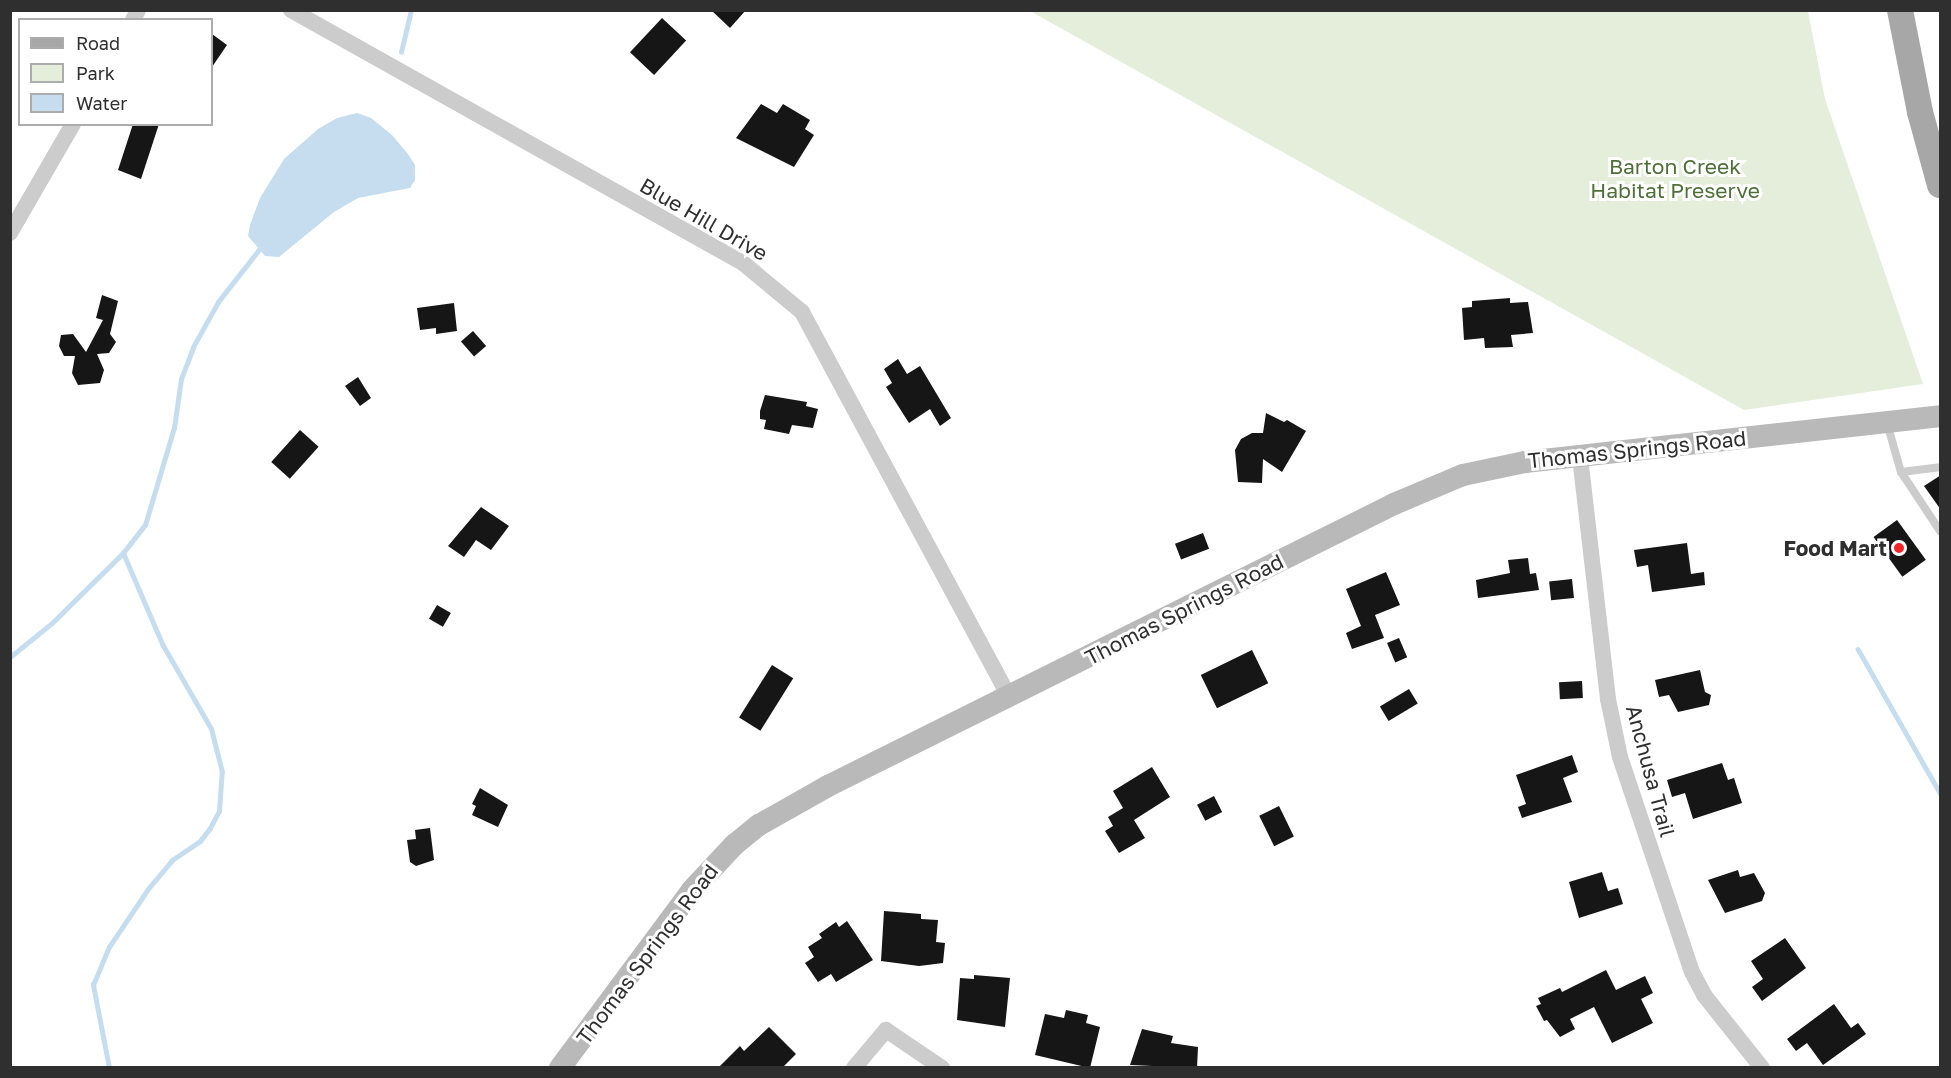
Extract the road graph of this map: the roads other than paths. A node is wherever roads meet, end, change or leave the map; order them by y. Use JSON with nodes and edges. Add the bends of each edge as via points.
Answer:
{"nodes":[{"id":1,"x":291,"y":10,"type":"edge"},
{"id":2,"x":1900,"y":10,"type":"edge"},
{"id":3,"x":72,"y":126,"type":"edge"},
{"id":4,"x":1941,"y":185,"type":"edge"},
{"id":5,"x":10,"y":233,"type":"edge"},
{"id":6,"x":1941,"y":416,"type":"edge"},
{"id":7,"x":1887,"y":423,"type":"junction"},
{"id":8,"x":1580,"y":457,"type":"junction"},
{"id":9,"x":1941,"y":467,"type":"edge"},
{"id":10,"x":1901,"y":472,"type":"junction"},
{"id":11,"x":1941,"y":531,"type":"edge"},
{"id":12,"x":1009,"y":697,"type":"junction"},
{"id":13,"x":560,"y":1068,"type":"edge"},
{"id":14,"x":854,"y":1068,"type":"edge"},
{"id":15,"x":942,"y":1068,"type":"edge"},
{"id":16,"x":1762,"y":1068,"type":"edge"}],
"edges":[{"from":1,"to":12,"type":"street","name":"Blue Hill Drive","via":[[743,263],[802,312]]},
{"from":2,"to":4,"type":"main road","via":[[1920,112]]},
{"from":3,"to":5,"type":"street"},
{"from":6,"to":7,"type":"street","name":"Thomas Springs Road"},
{"from":7,"to":8,"type":"street","name":"Thomas Springs Road"},
{"from":7,"to":10,"type":"lane"},
{"from":8,"to":12,"type":"street","name":"Thomas Springs Road","via":[[1525,462],[1442,483]]},
{"from":8,"to":16,"type":"street","name":"Anchusa Trail","via":[[1608,699],[1620,757],[1692,972],[1704,995]]},
{"from":9,"to":10,"type":"lane"},
{"from":10,"to":11,"type":"lane"},
{"from":12,"to":13,"type":"street","name":"Thomas Springs Road","via":[[800,801],[734,845],[692,890]]},
{"from":14,"to":15,"type":"street","via":[[886,1030]]}]}
